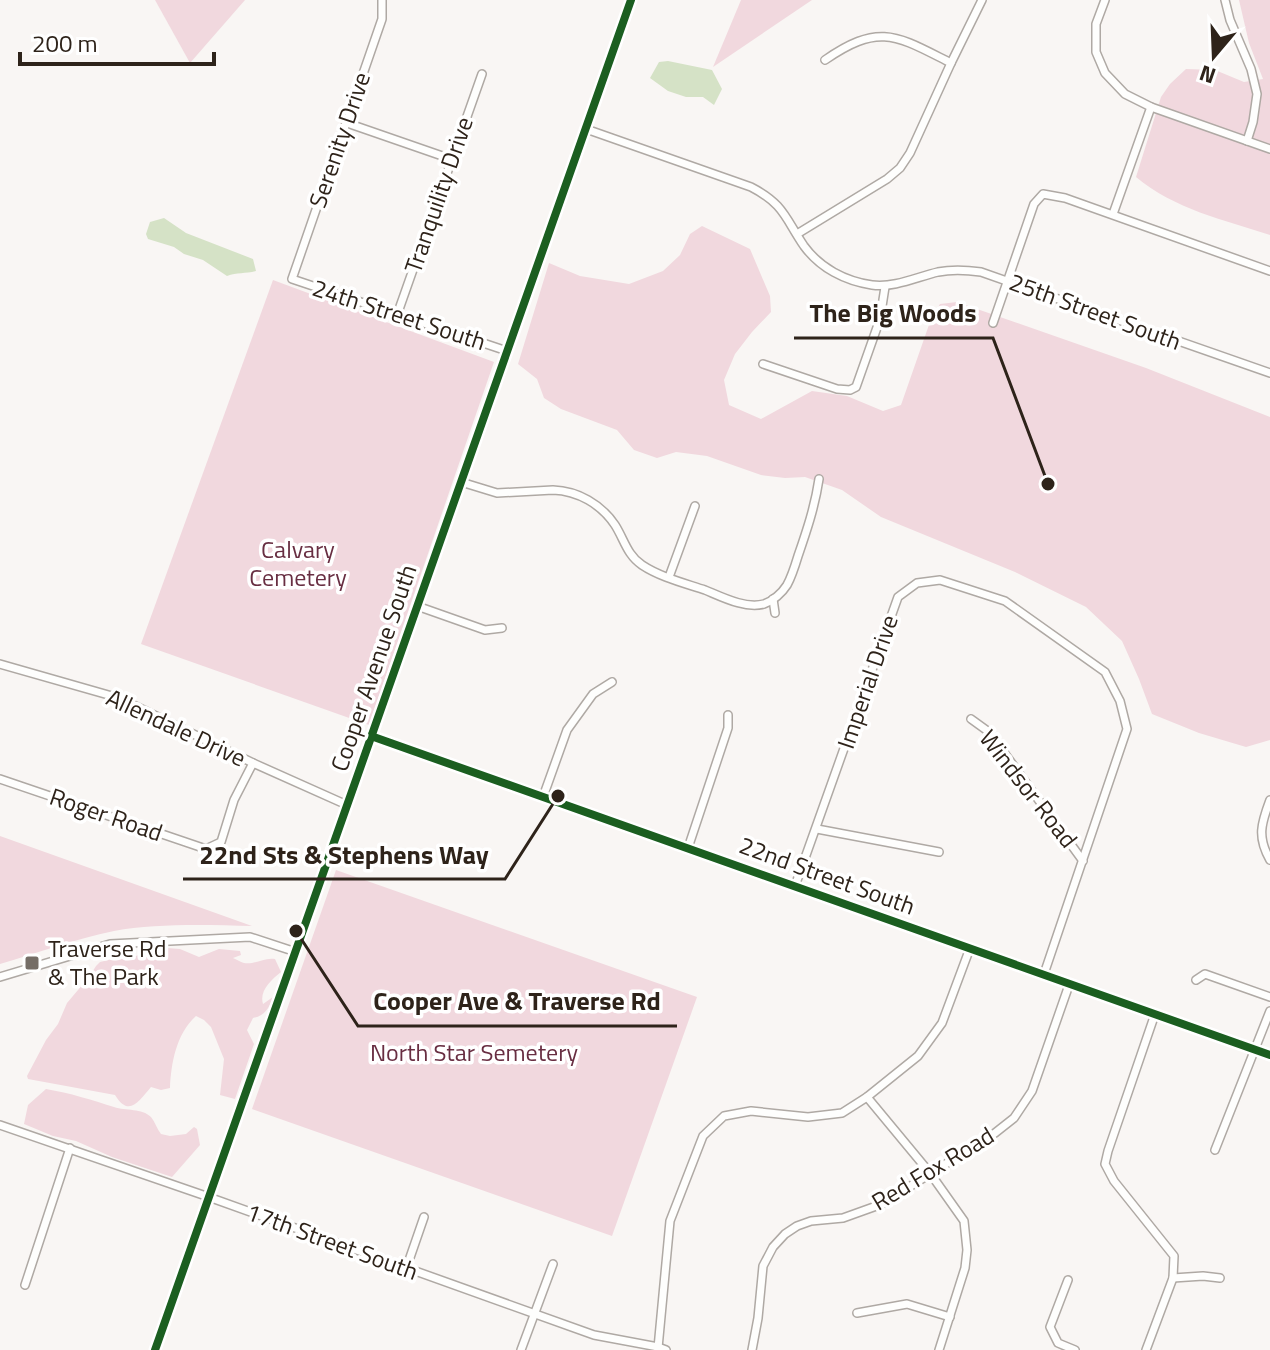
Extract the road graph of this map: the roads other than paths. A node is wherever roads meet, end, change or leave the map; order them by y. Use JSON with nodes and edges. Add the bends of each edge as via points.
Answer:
{"nodes":[{"id":1,"x":382,"y":0,"type":"edge"},
{"id":2,"x":631,"y":0,"type":"edge"},
{"id":3,"x":982,"y":0,"type":"edge"},
{"id":4,"x":1105,"y":0,"type":"edge"},
{"id":5,"x":1225,"y":0,"type":"edge"},
{"id":6,"x":825,"y":60,"type":"dead end"},
{"id":7,"x":951,"y":63,"type":"junction"},
{"id":8,"x":482,"y":74,"type":"dead end"},
{"id":9,"x":1151,"y":107,"type":"junction"},
{"id":10,"x":347,"y":123,"type":"junction"},
{"id":11,"x":586,"y":129,"type":"junction"},
{"id":12,"x":1247,"y":141,"type":"junction"},
{"id":13,"x":1270,"y":149,"type":"edge"},
{"id":14,"x":451,"y":159,"type":"junction"},
{"id":15,"x":1113,"y":214,"type":"junction"},
{"id":16,"x":797,"y":234,"type":"junction"},
{"id":17,"x":1270,"y":271,"type":"edge"},
{"id":18,"x":292,"y":279,"type":"joint"},
{"id":19,"x":1007,"y":281,"type":"junction"},
{"id":20,"x":885,"y":287,"type":"junction"},
{"id":21,"x":397,"y":315,"type":"junction"},
{"id":22,"x":993,"y":323,"type":"dead end"},
{"id":23,"x":507,"y":351,"type":"junction"},
{"id":24,"x":763,"y":364,"type":"dead end"},
{"id":25,"x":1270,"y":373,"type":"edge"},
{"id":26,"x":819,"y":479,"type":"dead end"},
{"id":27,"x":461,"y":482,"type":"junction"},
{"id":28,"x":695,"y":506,"type":"dead end"},
{"id":29,"x":669,"y":577,"type":"junction"},
{"id":30,"x":773,"y":599,"type":"junction"},
{"id":31,"x":417,"y":606,"type":"junction"},
{"id":32,"x":775,"y":613,"type":"dead end"},
{"id":33,"x":502,"y":628,"type":"dead end"},
{"id":34,"x":0,"y":664,"type":"edge"},
{"id":35,"x":612,"y":682,"type":"dead end"},
{"id":36,"x":728,"y":715,"type":"dead end"},
{"id":37,"x":971,"y":719,"type":"dead end"},
{"id":38,"x":371,"y":736,"type":"junction"},
{"id":39,"x":253,"y":763,"type":"junction"},
{"id":40,"x":0,"y":779,"type":"edge"},
{"id":41,"x":543,"y":797,"type":"junction"},
{"id":42,"x":1270,"y":800,"type":"edge"},
{"id":43,"x":347,"y":805,"type":"junction"},
{"id":44,"x":817,"y":829,"type":"junction"},
{"id":45,"x":688,"y":848,"type":"junction"},
{"id":46,"x":939,"y":852,"type":"dead end"},
{"id":47,"x":1270,"y":860,"type":"edge"},
{"id":48,"x":1083,"y":861,"type":"junction"},
{"id":49,"x":795,"y":886,"type":"junction"},
{"id":50,"x":970,"y":948,"type":"junction"},
{"id":51,"x":296,"y":952,"type":"junction"},
{"id":52,"x":1044,"y":974,"type":"junction"},
{"id":53,"x":0,"y":977,"type":"edge"},
{"id":54,"x":1196,"y":980,"type":"dead end"},
{"id":55,"x":1069,"y":985,"type":"junction"},
{"id":56,"x":1270,"y":997,"type":"edge"},
{"id":57,"x":1270,"y":1011,"type":"edge"},
{"id":58,"x":1155,"y":1014,"type":"junction"},
{"id":59,"x":1256,"y":1050,"type":"junction"},
{"id":60,"x":1270,"y":1055,"type":"edge"},
{"id":61,"x":867,"y":1097,"type":"junction"},
{"id":62,"x":0,"y":1125,"type":"edge"},
{"id":63,"x":70,"y":1148,"type":"junction"},
{"id":64,"x":1215,"y":1150,"type":"dead end"},
{"id":65,"x":930,"y":1173,"type":"junction"},
{"id":66,"x":209,"y":1197,"type":"junction"},
{"id":67,"x":424,"y":1217,"type":"dead end"},
{"id":68,"x":553,"y":1264,"type":"dead end"},
{"id":69,"x":406,"y":1269,"type":"junction"},
{"id":70,"x":1173,"y":1278,"type":"junction"},
{"id":71,"x":1220,"y":1278,"type":"dead end"},
{"id":72,"x":1068,"y":1280,"type":"dead end"},
{"id":73,"x":25,"y":1285,"type":"dead end"},
{"id":74,"x":857,"y":1313,"type":"dead end"},
{"id":75,"x":534,"y":1314,"type":"junction"},
{"id":76,"x":950,"y":1317,"type":"junction"},
{"id":77,"x":661,"y":1349,"type":"edge"},
{"id":78,"x":155,"y":1350,"type":"edge"},
{"id":79,"x":521,"y":1350,"type":"edge"},
{"id":80,"x":752,"y":1350,"type":"edge"},
{"id":81,"x":939,"y":1350,"type":"edge"},
{"id":82,"x":1075,"y":1350,"type":"edge"},
{"id":83,"x":1146,"y":1350,"type":"edge"}],
"edges":[{"from":1,"to":10,"type":"street","name":"Serenity Drive","via":[[382,19]]},
{"from":2,"to":11,"type":"street","name":"Cooper Avenue South"},
{"from":3,"to":7,"type":"street"},
{"from":4,"to":9,"type":"street","via":[[1096,24],[1096,52],[1105,73],[1125,94]]},
{"from":5,"to":12,"type":"street","via":[[1257,94]]},
{"from":6,"to":7,"type":"street","via":[[852,43],[883,36],[902,38]]},
{"from":7,"to":16,"type":"street","via":[[900,168]]},
{"from":8,"to":14,"type":"street","name":"Tranquility Drive"},
{"from":9,"to":12,"type":"street"},
{"from":9,"to":15,"type":"street"},
{"from":10,"to":14,"type":"street"},
{"from":10,"to":18,"type":"street","name":"Serenity Drive"},
{"from":11,"to":16,"type":"street","name":"25th Street South","via":[[758,191],[780,206]]},
{"from":11,"to":23,"type":"street","name":"Cooper Avenue South"},
{"from":12,"to":13,"type":"street"},
{"from":14,"to":21,"type":"street","name":"Tranquility Drive"},
{"from":15,"to":17,"type":"street"},
{"from":15,"to":19,"type":"street","via":[[1043,194]]},
{"from":16,"to":20,"type":"street","name":"25th Street South","via":[[813,256],[840,276]]},
{"from":18,"to":21,"type":"street","name":"24th Street South"},
{"from":19,"to":20,"type":"street","name":"25th Street South","via":[[954,270]]},
{"from":19,"to":22,"type":"street"},
{"from":19,"to":25,"type":"street","name":"25th Street South"},
{"from":20,"to":24,"type":"street","via":[[880,319],[856,387],[837,389]]},
{"from":21,"to":23,"type":"street","name":"24th Street South"},
{"from":23,"to":27,"type":"street","name":"Cooper Avenue South"},
{"from":26,"to":30,"type":"street","via":[[815,508],[791,577]]},
{"from":27,"to":29,"type":"street","via":[[497,493],[563,490],[582,496],[604,512],[641,564]]},
{"from":27,"to":31,"type":"street","name":"Cooper Avenue South"},
{"from":28,"to":29,"type":"street"},
{"from":29,"to":30,"type":"street","via":[[742,603]]},
{"from":30,"to":32,"type":"street"},
{"from":31,"to":33,"type":"street","via":[[485,630]]},
{"from":31,"to":38,"type":"street","name":"Cooper Avenue South"},
{"from":34,"to":39,"type":"street","name":"Allendale Drive","via":[[119,698]]},
{"from":35,"to":41,"type":"street","via":[[593,694],[567,730]]},
{"from":36,"to":45,"type":"street"},
{"from":37,"to":48,"type":"street","name":"Windsor Road","via":[[989,732]]},
{"from":38,"to":41,"type":"street","name":"22nd Street South"},
{"from":38,"to":43,"type":"street","name":"Cooper Avenue South"},
{"from":39,"to":40,"type":"street","name":"Roger Road","via":[[221,842],[206,849]]},
{"from":39,"to":43,"type":"street","name":"Allendale Drive"},
{"from":41,"to":45,"type":"street","name":"22nd Street South"},
{"from":42,"to":47,"type":"street","via":[[1261,823],[1262,845]]},
{"from":43,"to":51,"type":"street","name":"Cooper Avenue South"},
{"from":44,"to":46,"type":"street"},
{"from":44,"to":48,"type":"street","name":"Imperial Drive","via":[[898,597],[917,583],[940,580],[1005,601],[1105,672],[1115,691],[1127,729]]},
{"from":44,"to":49,"type":"street","name":"Imperial Drive"},
{"from":45,"to":49,"type":"street","name":"22nd Street South"},
{"from":48,"to":52,"type":"street","name":"Imperial Drive"},
{"from":49,"to":50,"type":"street","name":"22nd Street South"},
{"from":50,"to":52,"type":"street","name":"22nd Street South"},
{"from":50,"to":61,"type":"street","via":[[942,1023],[918,1056]]},
{"from":51,"to":53,"type":"street","via":[[250,937],[110,944]]},
{"from":51,"to":66,"type":"street","name":"Cooper Avenue South"},
{"from":52,"to":55,"type":"street","name":"22nd Street South"},
{"from":54,"to":56,"type":"street","via":[[1205,974]]},
{"from":55,"to":58,"type":"street","name":"22nd Street South"},
{"from":55,"to":65,"type":"street","name":"Red Fox Road","via":[[1032,1091],[1014,1118]]},
{"from":57,"to":59,"type":"street"},
{"from":58,"to":59,"type":"street","name":"22nd Street South"},
{"from":58,"to":70,"type":"street","via":[[1105,1164],[1174,1256]]},
{"from":59,"to":60,"type":"street","name":"22nd Street South"},
{"from":59,"to":64,"type":"street"},
{"from":61,"to":65,"type":"street"},
{"from":61,"to":77,"type":"street","via":[[842,1113],[808,1117],[751,1111],[724,1116],[703,1136],[670,1221]]},
{"from":62,"to":63,"type":"street","name":"17th Street South"},
{"from":63,"to":66,"type":"street","name":"17th Street South"},
{"from":63,"to":73,"type":"street"},
{"from":65,"to":76,"type":"street","via":[[964,1221],[965,1268]]},
{"from":65,"to":80,"type":"street","name":"Red Fox Road","via":[[882,1204],[843,1218],[811,1221],[785,1234],[763,1266]]},
{"from":66,"to":69,"type":"street","name":"17th Street South"},
{"from":66,"to":78,"type":"street","name":"Cooper Avenue South"},
{"from":67,"to":69,"type":"street"},
{"from":68,"to":75,"type":"street"},
{"from":69,"to":75,"type":"street","name":"17th Street South"},
{"from":70,"to":71,"type":"street"},
{"from":70,"to":83,"type":"street"},
{"from":72,"to":82,"type":"street","via":[[1050,1327],[1058,1343]]},
{"from":74,"to":76,"type":"street","via":[[907,1304]]},
{"from":75,"to":77,"type":"street","name":"17th Street South","via":[[594,1335]]},
{"from":75,"to":79,"type":"street"},
{"from":76,"to":81,"type":"street"}]}
